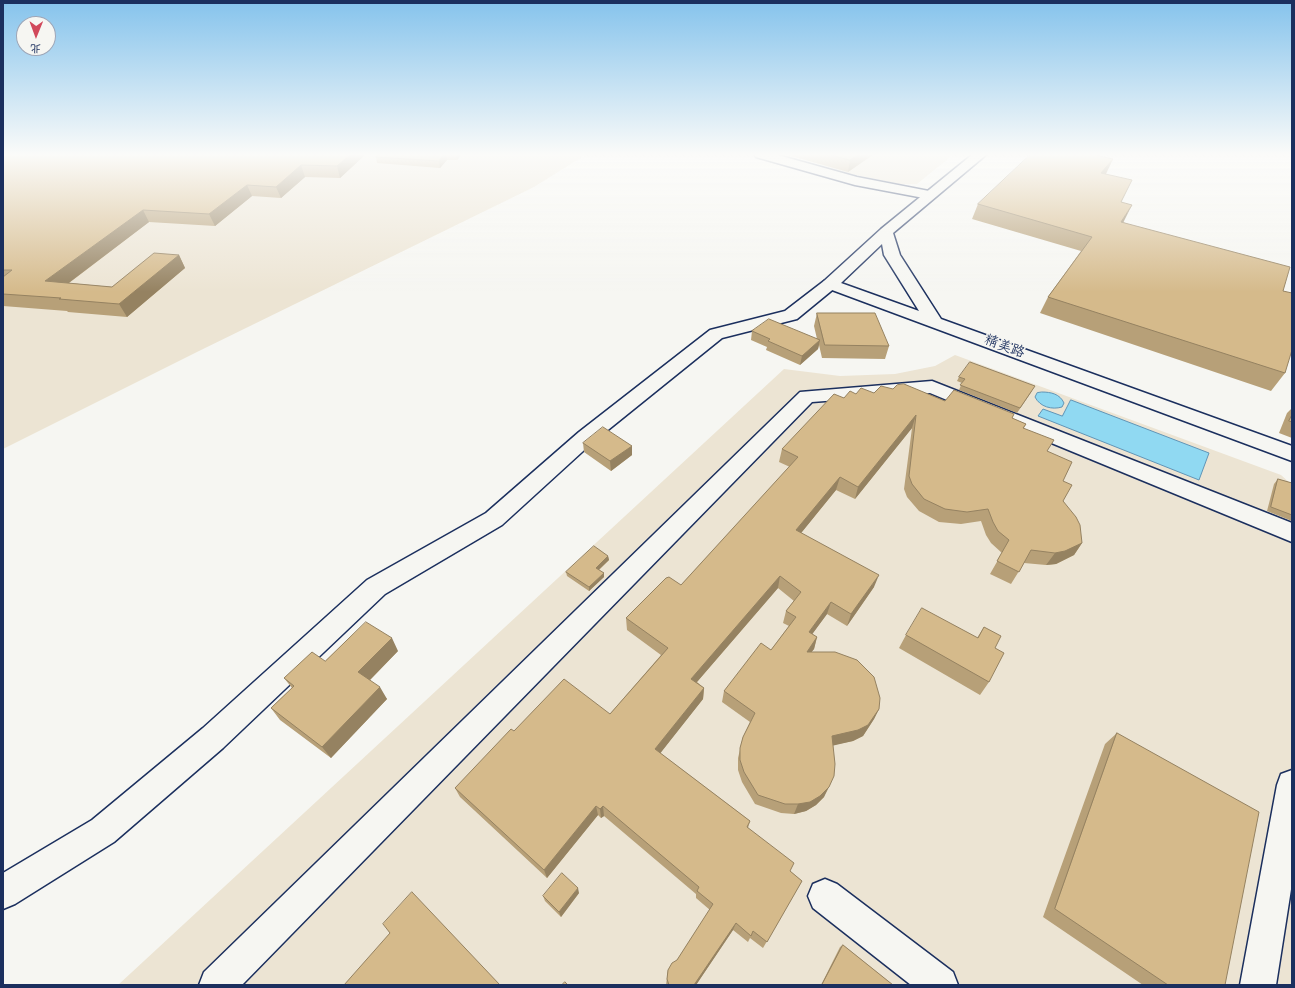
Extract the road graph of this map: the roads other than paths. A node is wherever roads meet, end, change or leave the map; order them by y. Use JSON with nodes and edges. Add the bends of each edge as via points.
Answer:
{"nodes":[{"id":1,"x":923,"y":200,"type":"edge"},
{"id":2,"x":886,"y":232,"type":"junction"},
{"id":3,"x":830,"y":284,"type":"junction"},
{"id":4,"x":935,"y":323,"type":"junction"},
{"id":5,"x":1292,"y":454,"type":"edge"},
{"id":6,"x":1292,"y":533,"type":"edge"},
{"id":7,"x":1292,"y":785,"type":"edge"},
{"id":8,"x":3,"y":892,"type":"edge"},
{"id":9,"x":825,"y":896,"type":"dead end"},
{"id":10,"x":218,"y":985,"type":"edge"},
{"id":11,"x":940,"y":985,"type":"edge"},
{"id":12,"x":1258,"y":985,"type":"edge"}],
"edges":[{"from":1,"to":2,"type":"street"},
{"from":2,"to":3,"type":"street"},
{"from":2,"to":4,"type":"street","via":[[892,254]]},
{"from":3,"to":4,"type":"street","name":"精美路"},
{"from":3,"to":8,"type":"street","via":[[791,314],[716,334],[586,437],[494,519],[376,587],[213,738],[103,831]]},
{"from":4,"to":5,"type":"street","name":"精美路"},
{"from":6,"to":10,"type":"street","via":[[932,387],[807,396]]},
{"from":7,"to":12,"type":"street"},
{"from":9,"to":11,"type":"street"}]}
